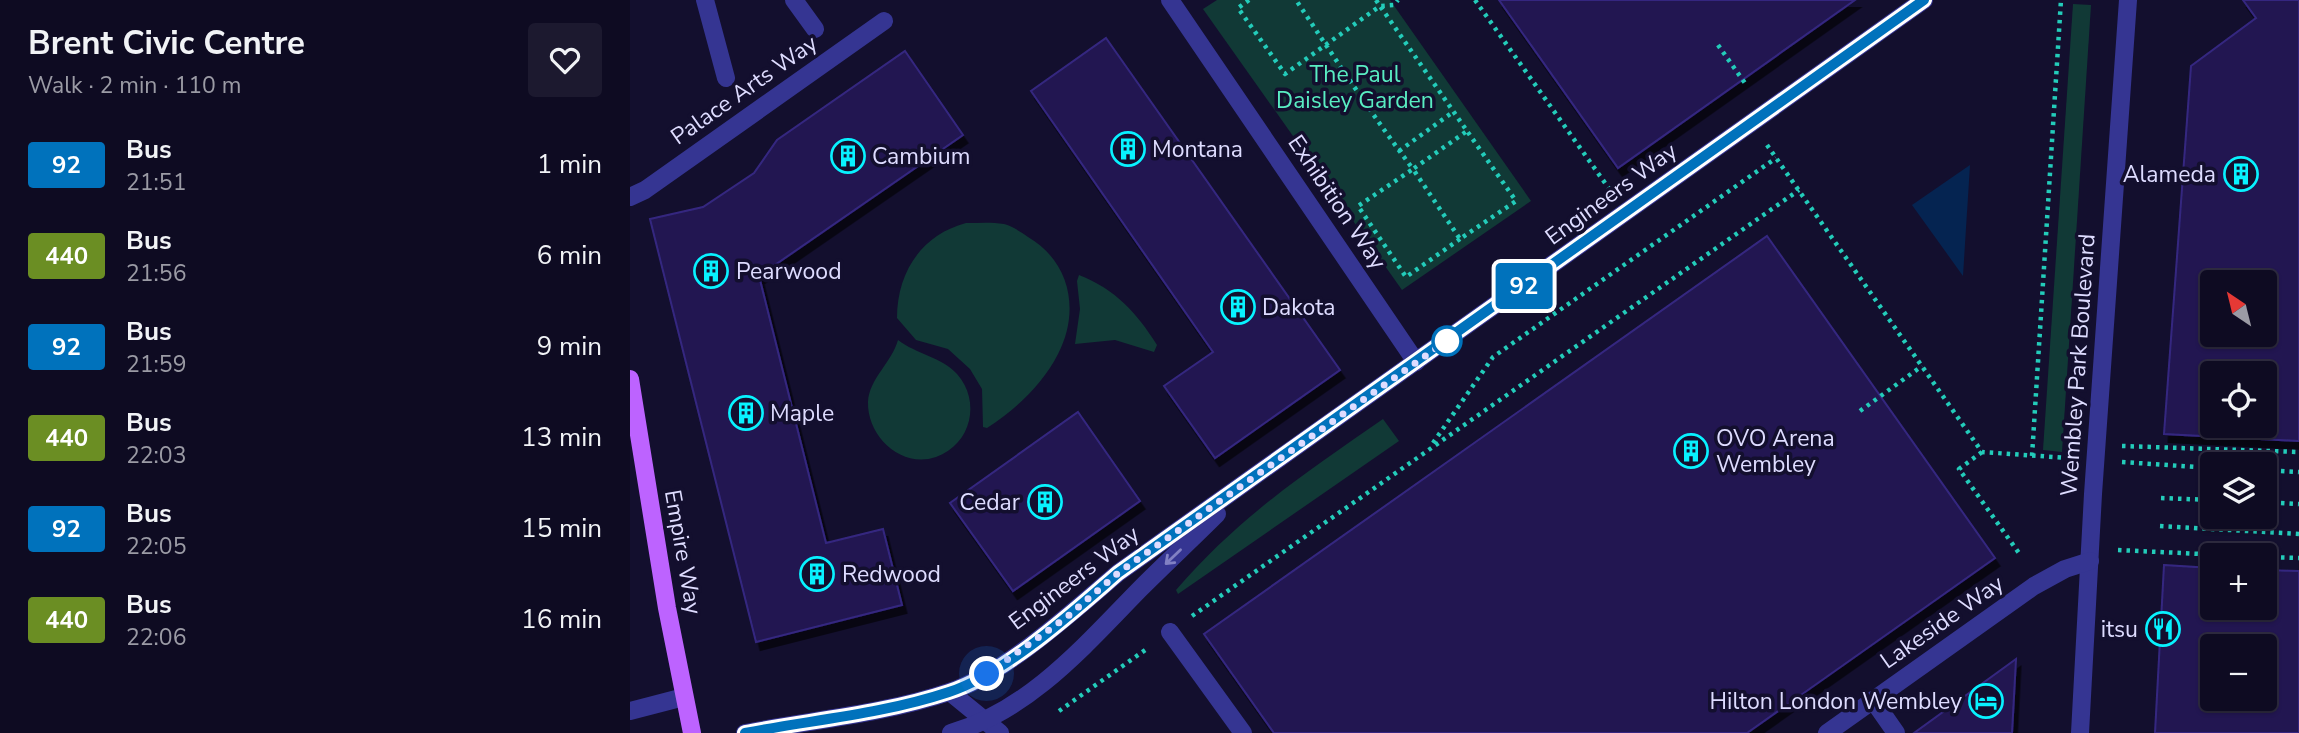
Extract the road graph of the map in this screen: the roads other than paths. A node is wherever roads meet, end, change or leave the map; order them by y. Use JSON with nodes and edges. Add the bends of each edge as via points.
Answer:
{"nodes":[{"id":1,"x":705,"y":0,"type":"edge"},
{"id":2,"x":794,"y":0,"type":"edge"},
{"id":3,"x":1170,"y":0,"type":"edge"},
{"id":4,"x":1924,"y":0,"type":"edge"},
{"id":5,"x":2128,"y":0,"type":"edge"},
{"id":6,"x":884,"y":21,"type":"dead end"},
{"id":7,"x":815,"y":29,"type":"dead end"},
{"id":8,"x":726,"y":78,"type":"dead end"},
{"id":9,"x":630,"y":197,"type":"edge"},
{"id":10,"x":1416,"y":362,"type":"junction"},
{"id":11,"x":630,"y":379,"type":"edge"},
{"id":12,"x":1258,"y":475,"type":"junction"},
{"id":13,"x":2091,"y":554,"type":"junction"},
{"id":14,"x":1170,"y":632,"type":"dead end"},
{"id":15,"x":950,"y":692,"type":"junction"},
{"id":16,"x":684,"y":697,"type":"junction"},
{"id":17,"x":1873,"y":700,"type":"junction"},
{"id":18,"x":630,"y":711,"type":"edge"},
{"id":19,"x":985,"y":719,"type":"junction"},
{"id":20,"x":692,"y":733,"type":"edge"},
{"id":21,"x":745,"y":733,"type":"edge"},
{"id":22,"x":951,"y":733,"type":"edge"},
{"id":23,"x":1000,"y":733,"type":"edge"},
{"id":24,"x":1242,"y":733,"type":"edge"},
{"id":25,"x":1827,"y":733,"type":"edge"},
{"id":26,"x":1896,"y":733,"type":"edge"},
{"id":27,"x":2080,"y":733,"type":"edge"}],
"edges":[{"from":1,"to":8,"type":"street"},
{"from":2,"to":7,"type":"street"},
{"from":3,"to":10,"type":"street","name":"Exhibition Way"},
{"from":4,"to":10,"type":"street","name":"Engineers Way"},
{"from":5,"to":13,"type":"street","name":"Wembley Park Boulevard"},
{"from":6,"to":9,"type":"street","name":"Palace Arts Way"},
{"from":10,"to":12,"type":"street","name":"Engineers Way"},
{"from":11,"to":16,"type":"main road","name":"Empire Way"},
{"from":12,"to":15,"type":"street","name":"Engineers Way","via":[[1118,573],[1067,617],[987,674]]},
{"from":12,"to":19,"type":"street","name":"Engineers Way","one_way":true,"via":[[1090,643],[1036,687]]},
{"from":13,"to":17,"type":"street","name":"Lakeside Way","via":[[2035,586]]},
{"from":13,"to":27,"type":"street","name":"Wembley Park Boulevard"},
{"from":14,"to":24,"type":"street"},
{"from":15,"to":19,"type":"street"},
{"from":15,"to":21,"type":"street","name":"Engineers Way"},
{"from":16,"to":18,"type":"street"},
{"from":16,"to":20,"type":"main road","name":"Empire Way"},
{"from":17,"to":25,"type":"street","name":"Lakeside Way"},
{"from":17,"to":26,"type":"street"},
{"from":19,"to":22,"type":"street","name":"Engineers Way"},
{"from":19,"to":23,"type":"street"}]}
